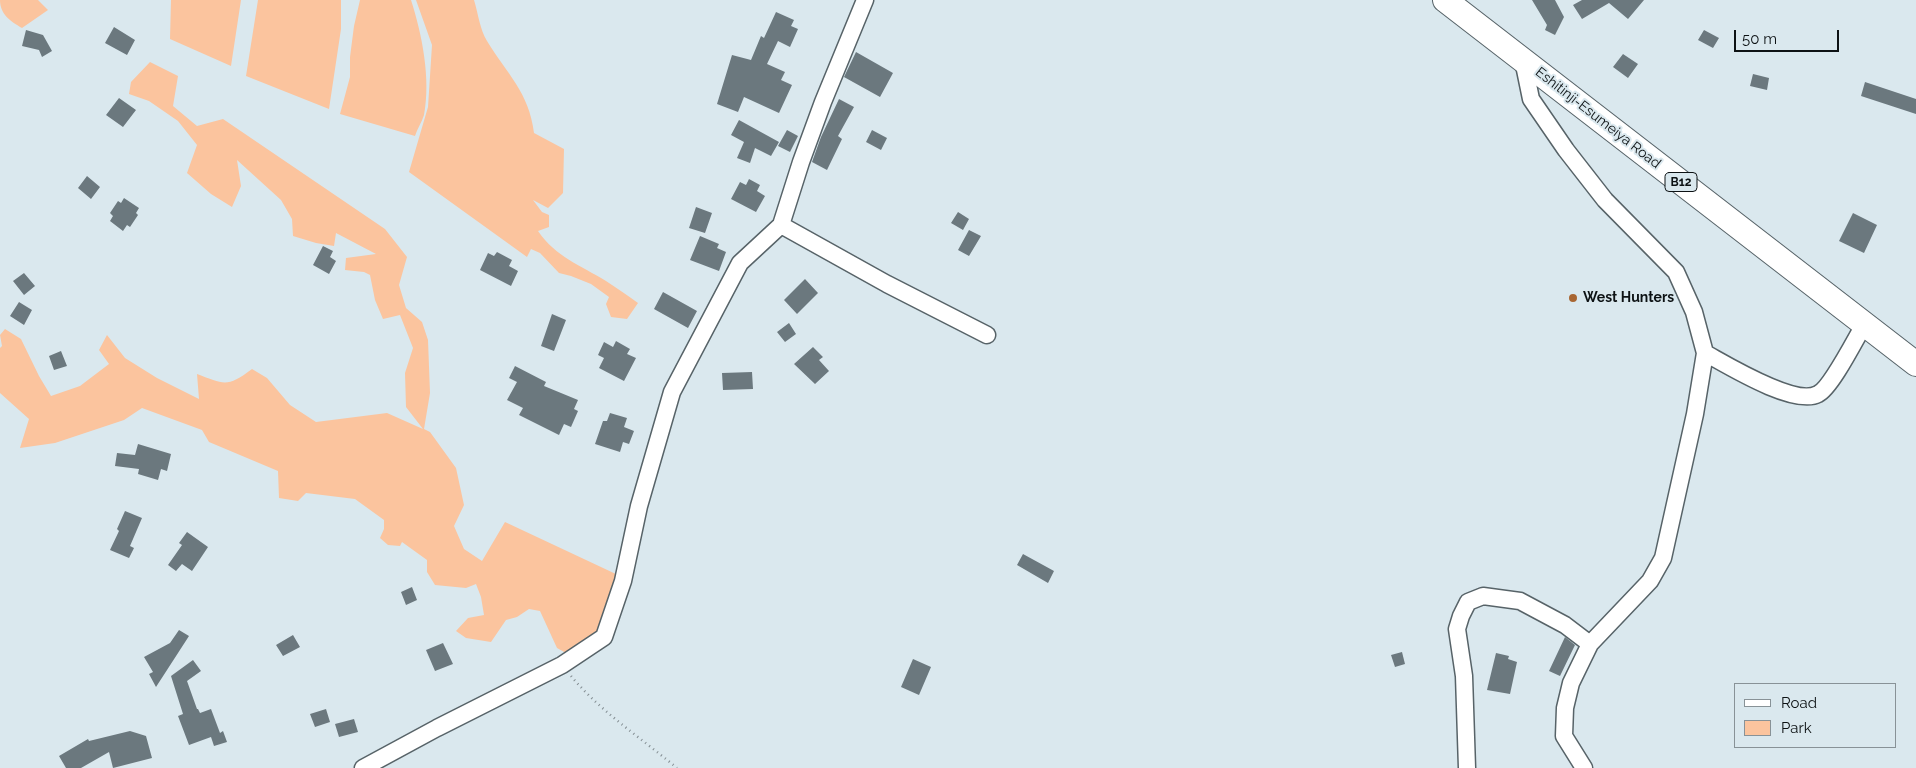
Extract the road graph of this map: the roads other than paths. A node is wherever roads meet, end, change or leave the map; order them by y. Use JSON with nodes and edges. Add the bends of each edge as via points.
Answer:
{"nodes":[{"id":1,"x":865,"y":0,"type":"edge"},
{"id":2,"x":1446,"y":0,"type":"edge"},
{"id":3,"x":1523,"y":60,"type":"junction"},
{"id":4,"x":781,"y":225,"type":"junction"},
{"id":5,"x":1864,"y":323,"type":"junction"},
{"id":6,"x":987,"y":335,"type":"dead end"},
{"id":7,"x":1704,"y":353,"type":"junction"},
{"id":8,"x":1916,"y":364,"type":"edge"},
{"id":9,"x":1590,"y":644,"type":"junction"},
{"id":10,"x":362,"y":768,"type":"edge"},
{"id":11,"x":1467,"y":768,"type":"edge"},
{"id":12,"x":1584,"y":768,"type":"edge"}],
"edges":[{"from":1,"to":4,"type":"street","via":[[810,136]]},
{"from":2,"to":3,"type":"highway","name":"Eshitinji-Esumeiya Road","number":"B12"},
{"from":3,"to":5,"type":"highway","name":"Eshitinji-Esumeiya Road","number":"B12"},
{"from":3,"to":7,"type":"street","via":[[1531,99],[1566,150],[1605,200],[1676,272],[1694,312]]},
{"from":4,"to":6,"type":"street"},
{"from":4,"to":10,"type":"street","via":[[740,263],[672,392],[639,506],[623,581],[604,638],[562,665]]},
{"from":5,"to":7,"type":"street","via":[[1828,384],[1820,394],[1809,398],[1776,390]]},
{"from":5,"to":8,"type":"highway","name":"Eshitinji-Esumeiya Road","number":"B12"},
{"from":7,"to":9,"type":"street","via":[[1695,414],[1663,558],[1650,582]]},
{"from":9,"to":11,"type":"street","via":[[1565,625],[1520,601],[1483,596],[1468,602],[1457,629],[1464,676]]},
{"from":9,"to":12,"type":"street","via":[[1571,683],[1565,708],[1564,736]]}]}
